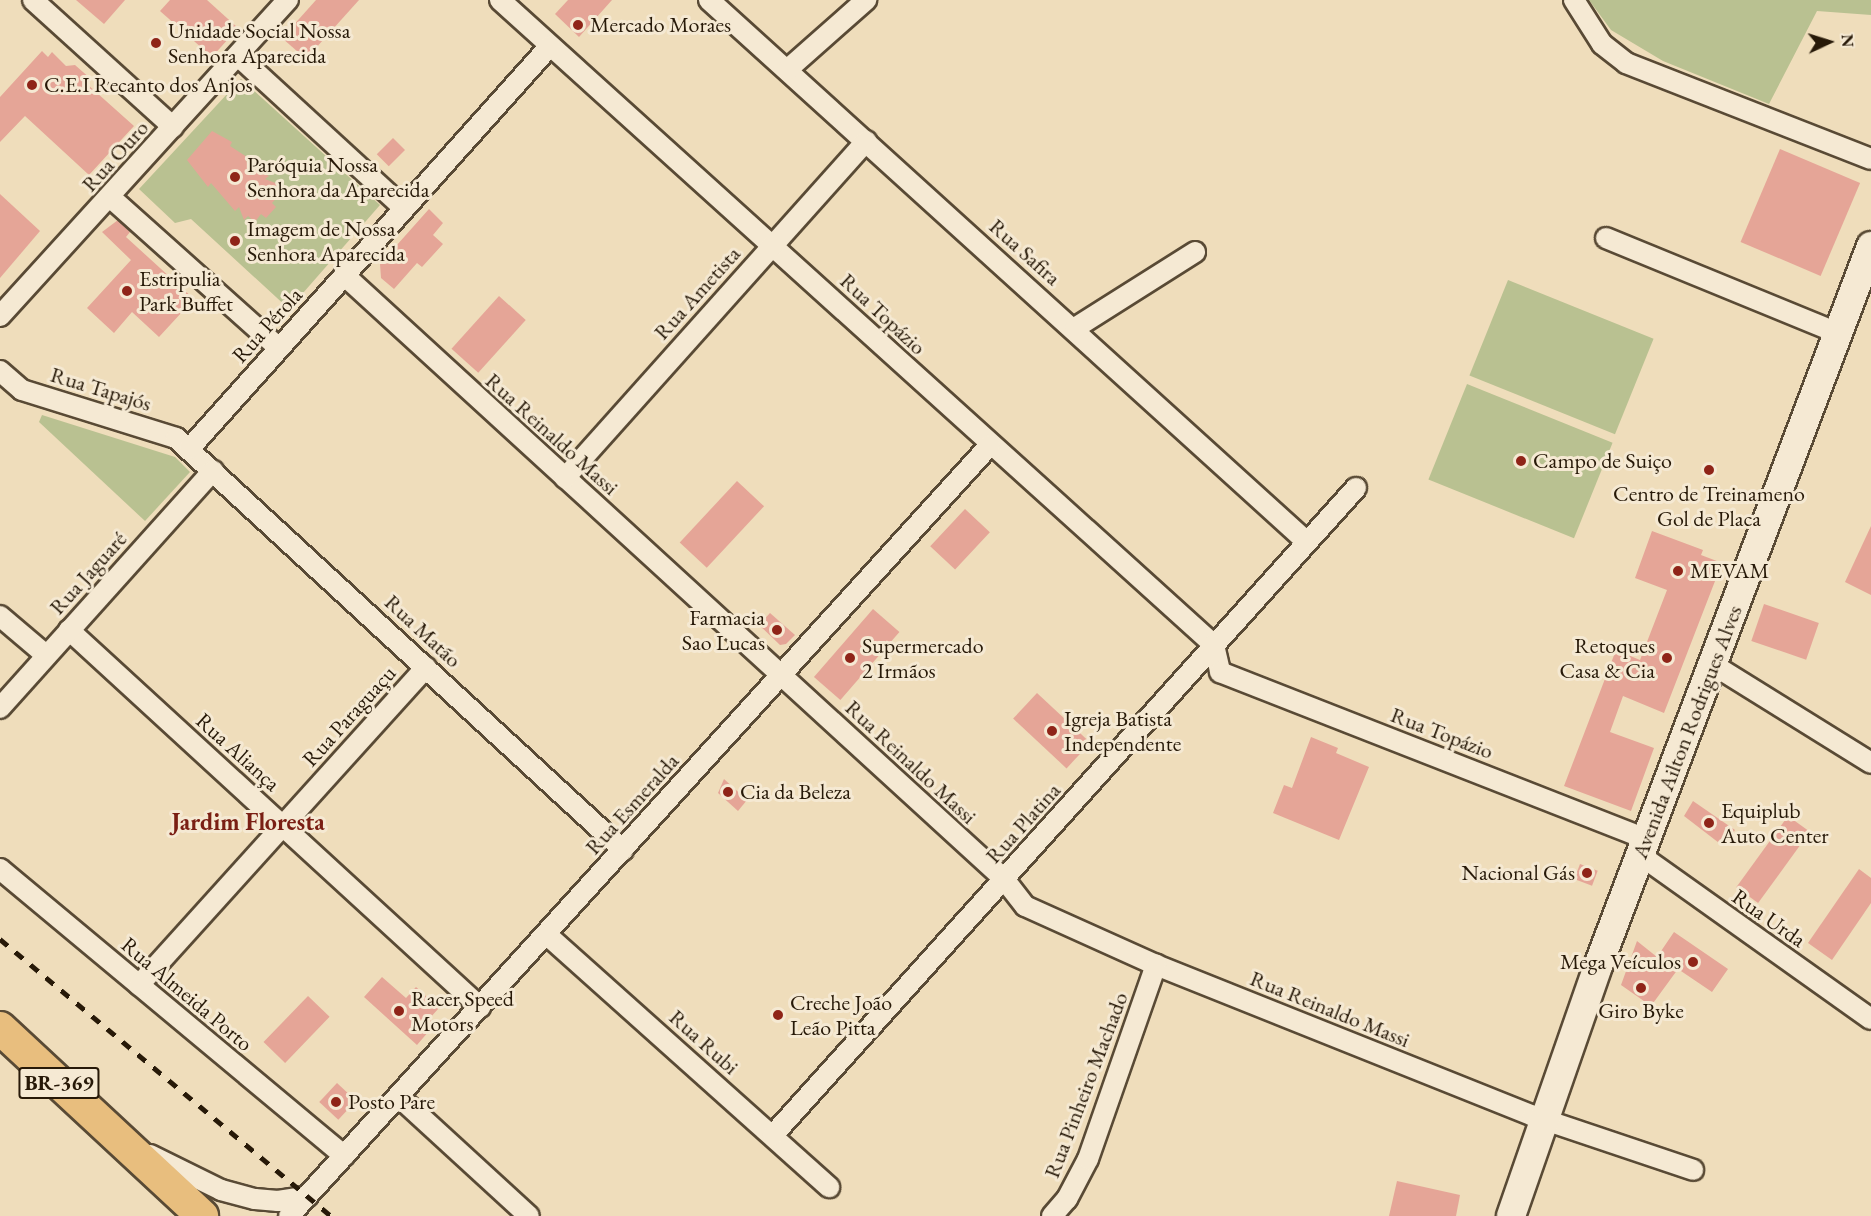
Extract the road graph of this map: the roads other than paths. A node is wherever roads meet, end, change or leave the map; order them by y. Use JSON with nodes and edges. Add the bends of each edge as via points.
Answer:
{"nodes":[{"id":1,"x":33,"y":0,"type":"edge"},
{"id":2,"x":288,"y":0,"type":"edge"},
{"id":3,"x":500,"y":0,"type":"edge"},
{"id":4,"x":709,"y":0,"type":"edge"},
{"id":5,"x":866,"y":0,"type":"edge"},
{"id":6,"x":1574,"y":0,"type":"edge"},
{"id":7,"x":550,"y":46,"type":"junction"},
{"id":8,"x":238,"y":56,"type":"junction"},
{"id":9,"x":787,"y":70,"type":"junction"},
{"id":10,"x":173,"y":127,"type":"junction"},
{"id":11,"x":866,"y":141,"type":"junction"},
{"id":12,"x":1871,"y":159,"type":"edge"},
{"id":13,"x":110,"y":197,"type":"junction"},
{"id":14,"x":404,"y":208,"type":"junction"},
{"id":15,"x":1606,"y":238,"type":"dead end"},
{"id":16,"x":773,"y":245,"type":"junction"},
{"id":17,"x":1871,"y":246,"type":"edge"},
{"id":18,"x":1195,"y":252,"type":"dead end"},
{"id":19,"x":344,"y":275,"type":"junction"},
{"id":20,"x":0,"y":316,"type":"edge"},
{"id":21,"x":1075,"y":328,"type":"junction"},
{"id":22,"x":1838,"y":333,"type":"junction"},
{"id":23,"x":278,"y":347,"type":"junction"},
{"id":24,"x":0,"y":371,"type":"edge"},
{"id":25,"x":990,"y":445,"type":"junction"},
{"id":26,"x":189,"y":449,"type":"junction"},
{"id":27,"x":213,"y":471,"type":"junction"},
{"id":28,"x":565,"y":478,"type":"junction"},
{"id":29,"x":1356,"y":488,"type":"dead end"},
{"id":30,"x":1307,"y":542,"type":"junction"},
{"id":31,"x":0,"y":616,"type":"edge"},
{"id":32,"x":69,"y":630,"type":"junction"},
{"id":33,"x":1214,"y":645,"type":"junction"},
{"id":34,"x":46,"y":655,"type":"junction"},
{"id":35,"x":1198,"y":663,"type":"junction"},
{"id":36,"x":1712,"y":664,"type":"junction"},
{"id":37,"x":426,"y":667,"type":"junction"},
{"id":38,"x":1220,"y":672,"type":"junction"},
{"id":39,"x":780,"y":674,"type":"junction"},
{"id":40,"x":0,"y":708,"type":"edge"},
{"id":41,"x":1871,"y":763,"type":"edge"},
{"id":42,"x":282,"y":824,"type":"junction"},
{"id":43,"x":1643,"y":847,"type":"junction"},
{"id":44,"x":623,"y":850,"type":"junction"},
{"id":45,"x":0,"y":869,"type":"edge"},
{"id":46,"x":1004,"y":879,"type":"junction"},
{"id":47,"x":546,"y":934,"type":"junction"},
{"id":48,"x":1156,"y":965,"type":"junction"},
{"id":49,"x":139,"y":985,"type":"junction"},
{"id":50,"x":480,"y":1007,"type":"junction"},
{"id":51,"x":1871,"y":1019,"type":"edge"},
{"id":52,"x":0,"y":1028,"type":"edge"},
{"id":53,"x":399,"y":1096,"type":"junction"},
{"id":54,"x":1540,"y":1118,"type":"junction"},
{"id":55,"x":773,"y":1135,"type":"junction"},
{"id":56,"x":119,"y":1139,"type":"junction"},
{"id":57,"x":344,"y":1156,"type":"junction"},
{"id":58,"x":1693,"y":1170,"type":"dead end"},
{"id":59,"x":829,"y":1187,"type":"dead end"},
{"id":60,"x":308,"y":1196,"type":"junction"},
{"id":61,"x":202,"y":1216,"type":"edge"},
{"id":62,"x":289,"y":1216,"type":"edge"},
{"id":63,"x":299,"y":1216,"type":"edge"},
{"id":64,"x":529,"y":1216,"type":"edge"},
{"id":65,"x":1052,"y":1216,"type":"edge"},
{"id":66,"x":1494,"y":1216,"type":"edge"},
{"id":67,"x":1511,"y":1216,"type":"edge"}],
"edges":[{"from":1,"to":10,"type":"street"},
{"from":2,"to":8,"type":"street","name":"Rua Ouro"},
{"from":3,"to":7,"type":"street","name":"Rua Topázio"},
{"from":4,"to":9,"type":"street","name":"Rua Safira"},
{"from":5,"to":9,"type":"street"},
{"from":6,"to":12,"type":"street","via":[[1602,44],[1626,63]]},
{"from":7,"to":14,"type":"street","name":"Rua Pérola"},
{"from":7,"to":16,"type":"street","name":"Rua Topázio"},
{"from":8,"to":10,"type":"street","name":"Rua Ouro"},
{"from":8,"to":14,"type":"street"},
{"from":9,"to":11,"type":"street","name":"Rua Safira"},
{"from":10,"to":13,"type":"street","name":"Rua Ouro"},
{"from":11,"to":16,"type":"street","name":"Rua Ametista"},
{"from":11,"to":21,"type":"street","name":"Rua Safira"},
{"from":13,"to":20,"type":"street","name":"Rua Ouro"},
{"from":13,"to":23,"type":"street"},
{"from":14,"to":19,"type":"street","name":"Rua Pérola"},
{"from":15,"to":22,"type":"street"},
{"from":16,"to":25,"type":"street","name":"Rua Topázio"},
{"from":16,"to":28,"type":"street","name":"Rua Ametista"},
{"from":17,"to":22,"type":"main road","name":"Avenida Ailton Rodrigues Alves"},
{"from":18,"to":21,"type":"street"},
{"from":19,"to":23,"type":"street","name":"Rua Pérola"},
{"from":19,"to":28,"type":"street","name":"Rua Reinaldo Massi"},
{"from":21,"to":30,"type":"street","name":"Rua Safira"},
{"from":22,"to":36,"type":"main road","name":"Avenida Ailton Rodrigues Alves"},
{"from":23,"to":26,"type":"street","name":"Rua Pérola"},
{"from":24,"to":26,"type":"street","name":"Rua Tapajós","via":[[22,390],[176,438]]},
{"from":25,"to":33,"type":"street","name":"Rua Topázio"},
{"from":25,"to":39,"type":"street","name":"Rua Esmeralda"},
{"from":26,"to":27,"type":"street","name":"Rua Matão"},
{"from":27,"to":32,"type":"street","name":"Rua Jaguaré"},
{"from":27,"to":37,"type":"street","name":"Rua Matão"},
{"from":28,"to":39,"type":"street","name":"Rua Reinaldo Massi"},
{"from":29,"to":30,"type":"street","name":"Rua Platina"},
{"from":30,"to":33,"type":"street","name":"Rua Platina"},
{"from":31,"to":34,"type":"street"},
{"from":32,"to":34,"type":"street","name":"Rua Jaguaré"},
{"from":32,"to":42,"type":"street","name":"Rua Aliança"},
{"from":33,"to":35,"type":"street","name":"Rua Platina"},
{"from":33,"to":38,"type":"street"},
{"from":34,"to":40,"type":"street","name":"Rua Jaguaré"},
{"from":35,"to":38,"type":"street","name":"Rua Topázio"},
{"from":35,"to":46,"type":"street","name":"Rua Platina"},
{"from":36,"to":41,"type":"street"},
{"from":36,"to":43,"type":"main road","name":"Avenida Ailton Rodrigues Alves"},
{"from":37,"to":42,"type":"street","name":"Rua Paraguaçu"},
{"from":37,"to":44,"type":"street","name":"Rua Matão"},
{"from":38,"to":43,"type":"street","name":"Rua Topázio"},
{"from":39,"to":44,"type":"street","name":"Rua Esmeralda"},
{"from":39,"to":46,"type":"street","name":"Rua Reinaldo Massi"},
{"from":42,"to":49,"type":"street","name":"Rua Paraguaçu"},
{"from":42,"to":50,"type":"street","name":"Rua Aliança"},
{"from":43,"to":51,"type":"street","name":"Rua Urda"},
{"from":43,"to":54,"type":"main road","name":"Avenida Ailton Rodrigues Alves"},
{"from":44,"to":47,"type":"street","name":"Rua Esmeralda"},
{"from":45,"to":49,"type":"street","name":"Rua Almeida Porto"},
{"from":46,"to":48,"type":"street","name":"Rua Reinaldo Massi","via":[[1025,906]]},
{"from":46,"to":55,"type":"street","name":"Rua Platina"},
{"from":47,"to":50,"type":"street","name":"Rua Esmeralda"},
{"from":47,"to":55,"type":"street","name":"Rua Rubi"},
{"from":48,"to":54,"type":"street","name":"Rua Reinaldo Massi"},
{"from":48,"to":65,"type":"street","name":"Rua Pinheiro Machado","via":[[1088,1159],[1067,1199]]},
{"from":49,"to":57,"type":"street","name":"Rua Almeida Porto"},
{"from":50,"to":53,"type":"street","name":"Rua Esmeralda"},
{"from":52,"to":56,"type":"main road","number":"BR-369"},
{"from":53,"to":57,"type":"street","name":"Rua Esmeralda"},
{"from":53,"to":64,"type":"street"},
{"from":54,"to":58,"type":"street","name":"Rua Reinaldo Massi"},
{"from":54,"to":66,"type":"main road","name":"Avenida Ailton Rodrigues Alves"},
{"from":54,"to":67,"type":"main road","name":"Avenida Ailton Rodrigues Alves"},
{"from":55,"to":59,"type":"street","name":"Rua Rubi"},
{"from":56,"to":60,"type":"street","via":[[221,1190],[278,1201]]},
{"from":56,"to":61,"type":"main road","number":"BR-369"},
{"from":57,"to":60,"type":"street","name":"Rua Esmeralda"},
{"from":60,"to":62,"type":"street","name":"Rua Esmeralda"},
{"from":60,"to":63,"type":"street","name":"Rua Esmeralda"}]}
